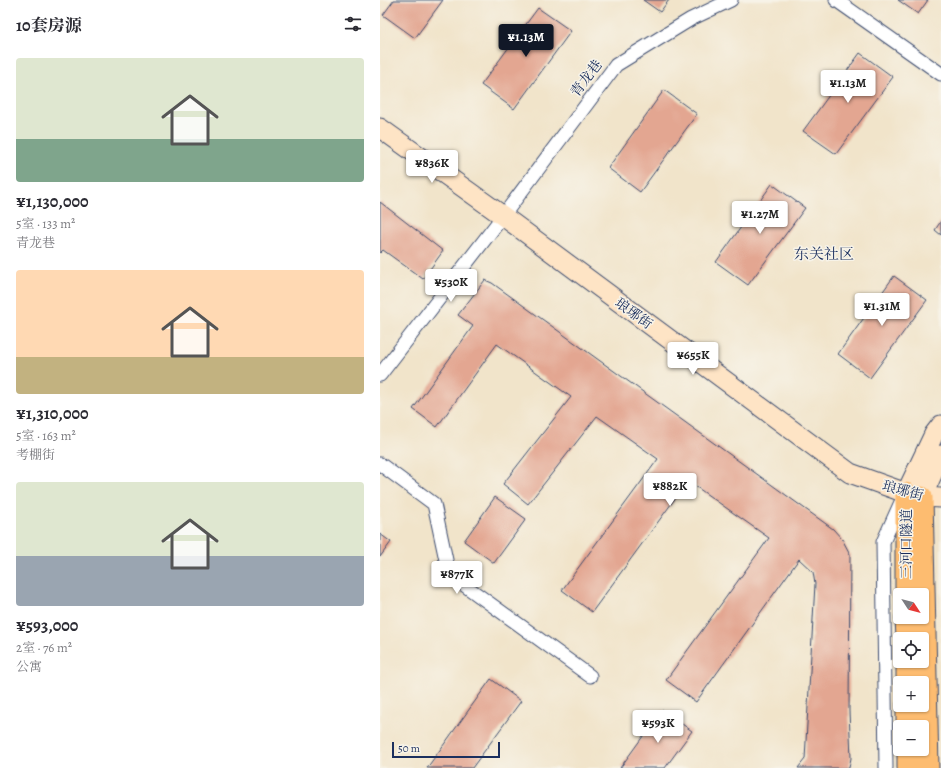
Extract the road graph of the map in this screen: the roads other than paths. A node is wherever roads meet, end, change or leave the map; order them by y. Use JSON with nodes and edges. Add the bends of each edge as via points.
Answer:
{"nodes":[{"id":1,"x":732,"y":0,"type":"edge"},
{"id":2,"x":836,"y":0,"type":"edge"},
{"id":3,"x":941,"y":74,"type":"edge"},
{"id":4,"x":380,"y":128,"type":"edge"},
{"id":5,"x":503,"y":216,"type":"junction"},
{"id":6,"x":380,"y":375,"type":"edge"},
{"id":7,"x":941,"y":425,"type":"edge"},
{"id":8,"x":941,"y":454,"type":"edge"},
{"id":9,"x":380,"y":464,"type":"edge"},
{"id":10,"x":923,"y":496,"type":"edge"},
{"id":11,"x":907,"y":588,"type":"edge"},
{"id":12,"x":590,"y":676,"type":"dead end"},
{"id":13,"x":908,"y":756,"type":"edge"},
{"id":14,"x":886,"y":768,"type":"edge"},
{"id":15,"x":908,"y":768,"type":"edge"},
{"id":16,"x":928,"y":768,"type":"edge"}],
"edges":[{"from":1,"to":5,"type":"street","name":"青龙巷","via":[[691,19],[616,65]]},
{"from":2,"to":3,"type":"street"},
{"from":4,"to":5,"type":"street","name":"琅琊街"},
{"from":5,"to":6,"type":"street","name":"青龙巷"},
{"from":5,"to":10,"type":"street","name":"琅琊街","via":[[850,473]]},
{"from":7,"to":10,"type":"street","via":[[934,434]]},
{"from":8,"to":10,"type":"street"},
{"from":9,"to":12,"type":"street","via":[[434,504],[449,574]]},
{"from":10,"to":11,"type":"main road","name":"三河口隧道"},
{"from":10,"to":14,"type":"street","via":[[883,542]]},
{"from":10,"to":16,"type":"main road","name":"三河口隧道"},
{"from":13,"to":15,"type":"main road"}]}
